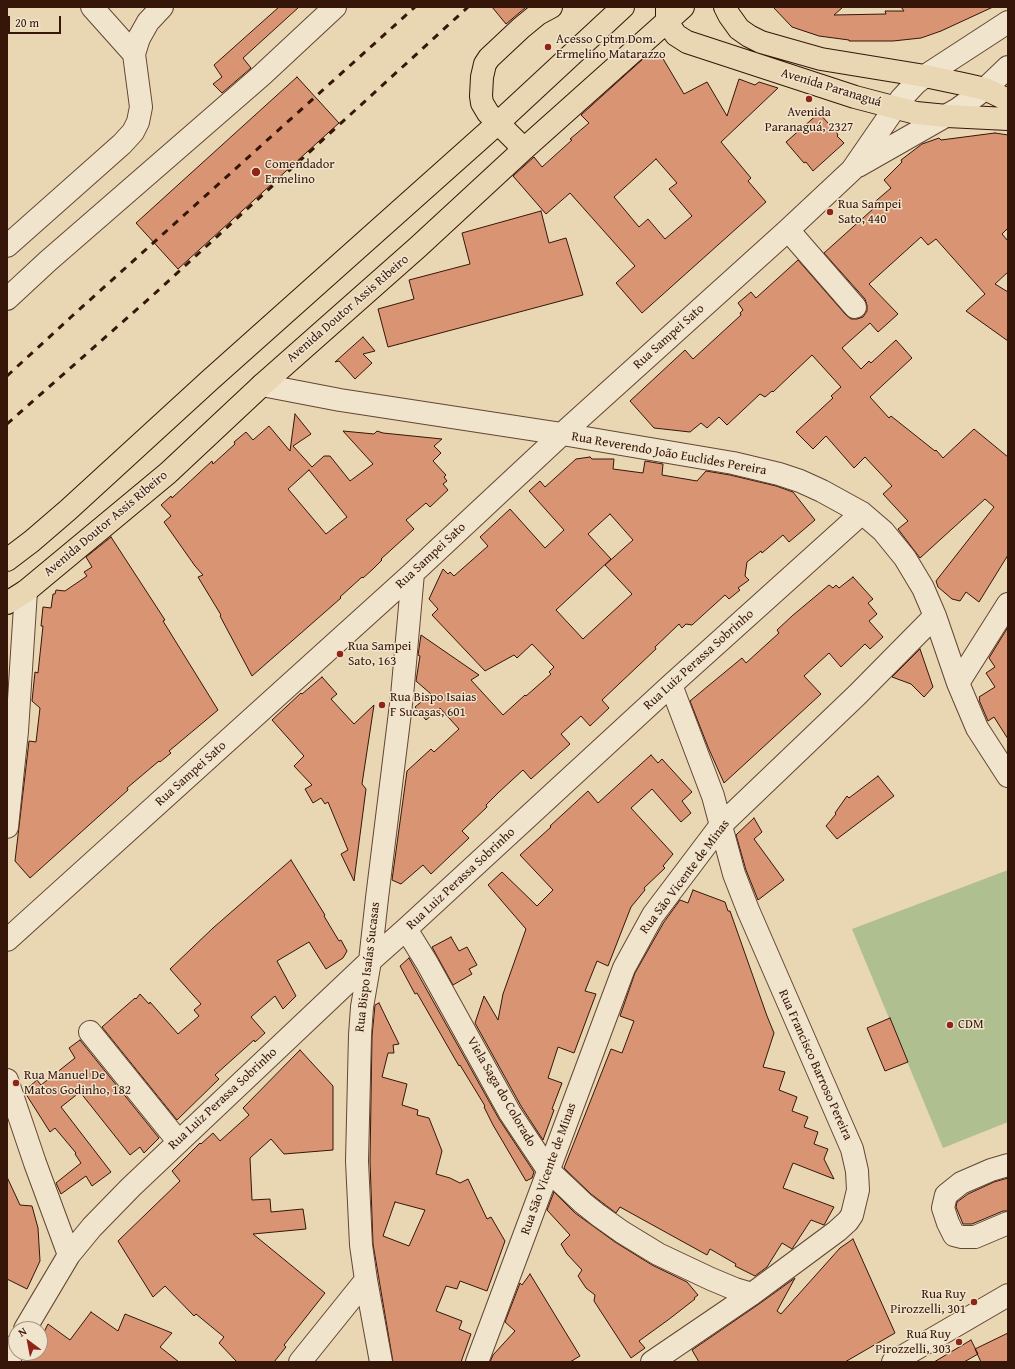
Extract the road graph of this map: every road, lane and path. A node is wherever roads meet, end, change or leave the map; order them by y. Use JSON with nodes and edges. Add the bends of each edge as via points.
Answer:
{"nodes":[{"id":1,"x":92,"y":7,"type":"edge"},
{"id":2,"x":162,"y":7,"type":"edge"},
{"id":3,"x":335,"y":7,"type":"edge"},
{"id":4,"x":551,"y":7,"type":"edge"},
{"id":5,"x":623,"y":7,"type":"edge"},
{"id":6,"x":684,"y":7,"type":"edge"},
{"id":7,"x":726,"y":7,"type":"edge"},
{"id":8,"x":667,"y":14,"type":"edge"},
{"id":9,"x":1008,"y":22,"type":"edge"},
{"id":10,"x":134,"y":54,"type":"junction"},
{"id":11,"x":1008,"y":67,"type":"edge"},
{"id":12,"x":925,"y":76,"type":"junction"},
{"id":13,"x":985,"y":89,"type":"junction"},
{"id":14,"x":1008,"y":100,"type":"edge"},
{"id":15,"x":895,"y":108,"type":"junction"},
{"id":16,"x":947,"y":116,"type":"junction"},
{"id":17,"x":1008,"y":118,"type":"edge"},
{"id":18,"x":498,"y":123,"type":"junction"},
{"id":19,"x":524,"y":149,"type":"junction"},
{"id":20,"x":852,"y":170,"type":"junction"},
{"id":21,"x":788,"y":230,"type":"junction"},
{"id":22,"x":7,"y":246,"type":"edge"},
{"id":23,"x":7,"y":300,"type":"edge"},
{"id":24,"x":855,"y":307,"type":"dead end"},
{"id":25,"x":262,"y":384,"type":"junction"},
{"id":26,"x":562,"y":434,"type":"junction"},
{"id":27,"x":862,"y":513,"type":"junction"},
{"id":28,"x":7,"y":560,"type":"edge"},
{"id":29,"x":413,"y":573,"type":"junction"},
{"id":30,"x":26,"y":591,"type":"junction"},
{"id":31,"x":7,"y":603,"type":"edge"},
{"id":32,"x":1008,"y":604,"type":"edge"},
{"id":33,"x":935,"y":616,"type":"junction"},
{"id":34,"x":958,"y":683,"type":"junction"},
{"id":35,"x":671,"y":685,"type":"junction"},
{"id":36,"x":1008,"y":776,"type":"edge"},
{"id":37,"x":721,"y":825,"type":"junction"},
{"id":38,"x":7,"y":827,"type":"edge"},
{"id":39,"x":406,"y":929,"type":"junction"},
{"id":40,"x":7,"y":940,"type":"edge"},
{"id":41,"x":370,"y":961,"type":"junction"},
{"id":42,"x":90,"y":1032,"type":"dead end"},
{"id":43,"x":7,"y":1080,"type":"edge"},
{"id":44,"x":178,"y":1141,"type":"junction"},
{"id":45,"x":1008,"y":1165,"type":"edge"},
{"id":46,"x":548,"y":1170,"type":"junction"},
{"id":47,"x":1008,"y":1223,"type":"edge"},
{"id":48,"x":69,"y":1255,"type":"junction"},
{"id":49,"x":366,"y":1280,"type":"junction"},
{"id":50,"x":752,"y":1294,"type":"junction"},
{"id":51,"x":1008,"y":1295,"type":"edge"},
{"id":52,"x":29,"y":1321,"type":"edge"},
{"id":53,"x":300,"y":1362,"type":"edge"},
{"id":54,"x":381,"y":1362,"type":"edge"},
{"id":55,"x":477,"y":1362,"type":"edge"},
{"id":56,"x":652,"y":1362,"type":"edge"},
{"id":57,"x":893,"y":1362,"type":"edge"}],
"edges":[{"from":1,"to":10,"type":"street"},
{"from":2,"to":10,"type":"street","via":[[138,38]]},
{"from":3,"to":23,"type":"street","via":[[262,75],[48,261]]},
{"from":4,"to":18,"type":"main road","via":[[521,28],[485,64],[482,103]]},
{"from":5,"to":18,"type":"main road"},
{"from":6,"to":8,"type":"main road","name":"Avenida Doutor Assis Ribeiro"},
{"from":7,"to":12,"type":"main road","name":"Avenida Paranaguá","via":[[739,29],[761,42],[821,58]]},
{"from":8,"to":15,"type":"main road","name":"Avenida Paranaguá","via":[[676,34],[687,42]]},
{"from":8,"to":19,"type":"main road","name":"Avenida Doutor Assis Ribeiro"},
{"from":9,"to":12,"type":"street","name":"Rua Sampei Sato"},
{"from":10,"to":22,"type":"street","via":[[141,107],[133,132]]},
{"from":11,"to":13,"type":"street","name":"Rua Sampei Sato"},
{"from":12,"to":13,"type":"main road","name":"Avenida Paranaguá"},
{"from":12,"to":15,"type":"street","name":"Rua Sampei Sato","via":[[909,90]]},
{"from":13,"to":14,"type":"main road","name":"Avenida Paranaguá"},
{"from":13,"to":16,"type":"street","name":"Rua Sampei Sato"},
{"from":15,"to":16,"type":"main road","name":"Avenida Paranaguá"},
{"from":15,"to":20,"type":"street","name":"Rua Sampei Sato"},
{"from":16,"to":17,"type":"main road","name":"Avenida Paranaguá"},
{"from":16,"to":20,"type":"street","name":"Rua Sampei Sato"},
{"from":18,"to":19,"type":"main road"},
{"from":18,"to":28,"type":"main road","via":[[68,510]]},
{"from":19,"to":25,"type":"main road","name":"Avenida Doutor Assis Ribeiro","via":[[418,247]]},
{"from":20,"to":21,"type":"street","name":"Rua Sampei Sato"},
{"from":21,"to":24,"type":"street"},
{"from":21,"to":26,"type":"street","name":"Rua Sampei Sato"},
{"from":25,"to":26,"type":"street","name":"Rua Reverendo João Euclides Pereira","via":[[340,400]]},
{"from":25,"to":30,"type":"main road","name":"Avenida Doutor Assis Ribeiro","via":[[168,473]]},
{"from":26,"to":27,"type":"street","name":"Rua Reverendo João Euclides Pereira","via":[[733,463],[779,474],[822,491]]},
{"from":26,"to":29,"type":"street","name":"Rua Sampei Sato"},
{"from":27,"to":33,"type":"street","name":"Rua Reverendo João Euclides Pereira","via":[[883,531],[905,558],[923,588]]},
{"from":27,"to":35,"type":"street","name":"Rua Luiz Perassa Sobrinho"},
{"from":29,"to":40,"type":"street","name":"Rua Sampei Sato"},
{"from":29,"to":41,"type":"street","name":"Rua Bispo Isaías Sucasas","via":[[402,696]]},
{"from":30,"to":31,"type":"main road","name":"Avenida Doutor Assis Ribeiro"},
{"from":30,"to":38,"type":"street","via":[[17,731]]},
{"from":32,"to":34,"type":"street"},
{"from":33,"to":34,"type":"street","name":"Rua Reverendo João Euclides Pereira"},
{"from":33,"to":37,"type":"street","name":"Rua São Vicente de Minas","via":[[857,695]]},
{"from":34,"to":36,"type":"street","name":"Rua Reverendo João Euclides Pereira","via":[[977,728]]},
{"from":35,"to":37,"type":"street","name":"Rua Francisco Barroso Pereira","via":[[713,796]]},
{"from":35,"to":39,"type":"street","name":"Rua Luiz Perassa Sobrinho"},
{"from":37,"to":46,"type":"street","name":"Rua São Vicente de Minas","via":[[653,915],[624,968]]},
{"from":37,"to":50,"type":"street","name":"Rua Francisco Barroso Pereira","via":[[734,874],[748,910],[852,1149],[857,1171],[856,1203],[848,1221]]},
{"from":39,"to":41,"type":"street","name":"Rua Luiz Perassa Sobrinho"},
{"from":39,"to":46,"type":"street","name":"Viela Saga do Colorado","via":[[510,1113]]},
{"from":41,"to":44,"type":"street","name":"Rua Luiz Perassa Sobrinho"},
{"from":41,"to":49,"type":"street","name":"Rua Bispo Isaías Sucasas","via":[[360,1035],[357,1161],[361,1245]]},
{"from":42,"to":44,"type":"street"},
{"from":43,"to":48,"type":"street"},
{"from":44,"to":48,"type":"street","name":"Rua Luiz Perassa Sobrinho","via":[[92,1227]]},
{"from":45,"to":47,"type":"street","via":[[961,1183],[946,1195],[943,1208],[954,1235],[962,1237],[975,1237]]},
{"from":46,"to":50,"type":"street","name":"Viela Saga do Colorado","via":[[598,1215],[652,1250],[711,1279]]},
{"from":46,"to":55,"type":"street","name":"Rua São Vicente de Minas"},
{"from":48,"to":52,"type":"street","name":"Rua Luiz Perassa Sobrinho"},
{"from":49,"to":53,"type":"street"},
{"from":49,"to":54,"type":"street","name":"Rua Bispo Isaías Sucasas"},
{"from":50,"to":56,"type":"street","name":"Rua Francisco Barroso Pereira"},
{"from":51,"to":57,"type":"street"}]}
